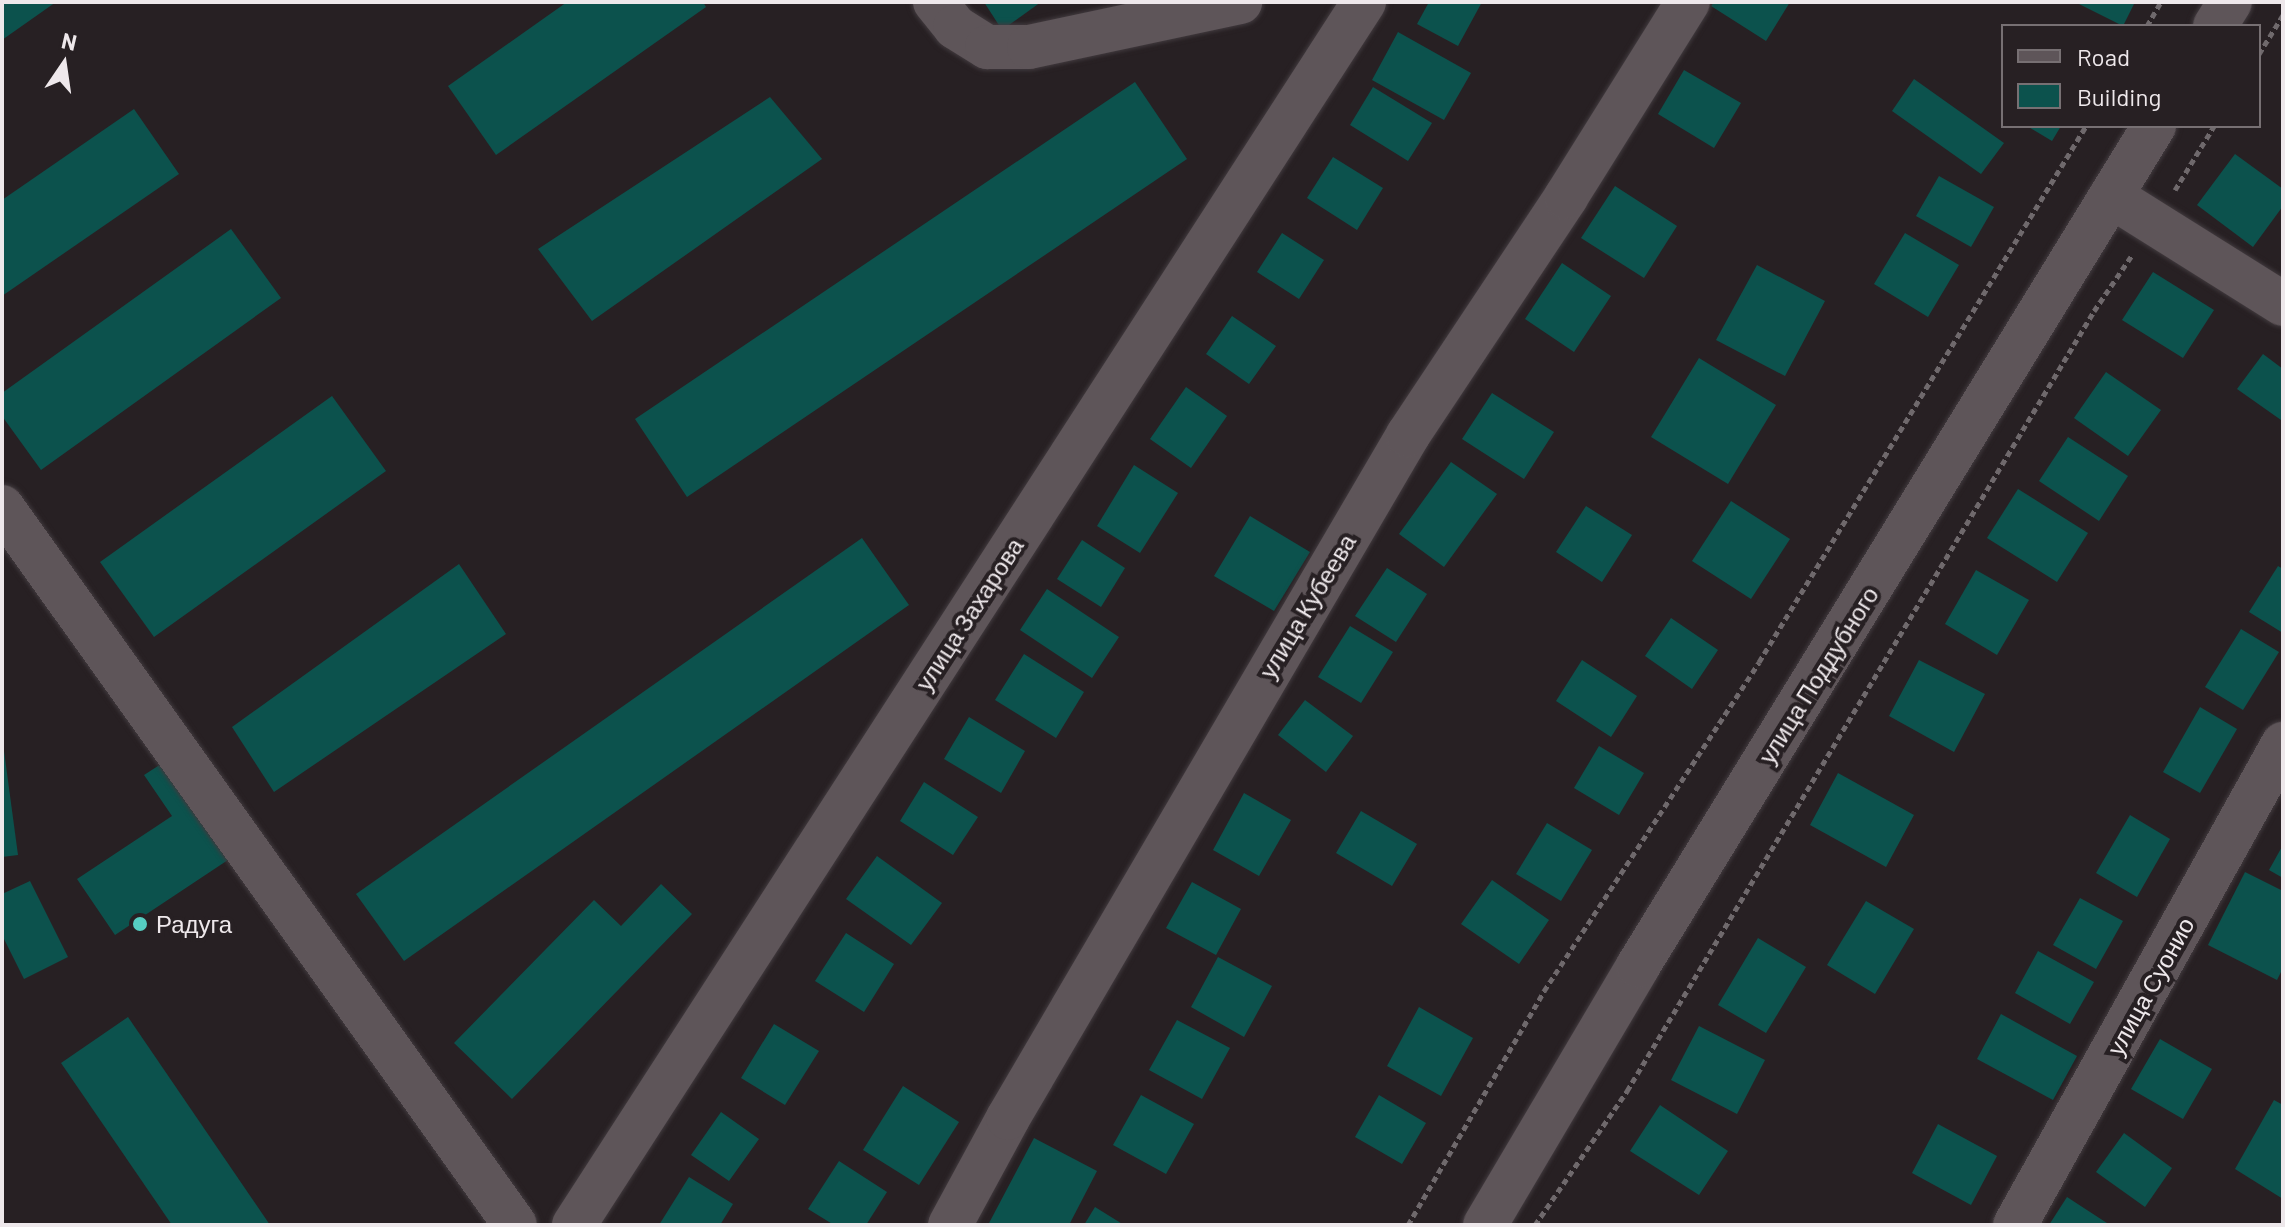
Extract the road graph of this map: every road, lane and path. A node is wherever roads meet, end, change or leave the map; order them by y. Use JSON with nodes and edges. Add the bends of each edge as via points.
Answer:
{"nodes":[{"id":1,"x":935,"y":2,"type":"edge"},
{"id":2,"x":1240,"y":2,"type":"edge"},
{"id":3,"x":1364,"y":2,"type":"edge"},
{"id":4,"x":1688,"y":2,"type":"edge"},
{"id":5,"x":2161,"y":2,"type":"edge"},
{"id":6,"x":2230,"y":2,"type":"edge"},
{"id":7,"x":2283,"y":15,"type":"edge"},
{"id":8,"x":2148,"y":24,"type":"edge"},
{"id":9,"x":2216,"y":24,"type":"edge"},
{"id":10,"x":2261,"y":51,"type":"edge"},
{"id":11,"x":2085,"y":128,"type":"edge"},
{"id":12,"x":2153,"y":128,"type":"edge"},
{"id":13,"x":2213,"y":128,"type":"edge"},
{"id":14,"x":2111,"y":196,"type":"junction"},
{"id":15,"x":2154,"y":223,"type":"junction"},
{"id":16,"x":2283,"y":304,"type":"edge"},
{"id":17,"x":2,"y":507,"type":"edge"},
{"id":18,"x":2283,"y":744,"type":"edge"},
{"id":19,"x":515,"y":1225,"type":"edge"},
{"id":20,"x":574,"y":1225,"type":"edge"},
{"id":21,"x":950,"y":1225,"type":"edge"},
{"id":22,"x":1408,"y":1225,"type":"edge"},
{"id":23,"x":1485,"y":1225,"type":"edge"},
{"id":24,"x":1535,"y":1225,"type":"edge"},
{"id":25,"x":2015,"y":1225,"type":"edge"}],
"edges":[{"from":1,"to":2,"type":"street","via":[[955,27],[987,47],[1015,47]]},
{"from":3,"to":20,"type":"street","name":"улица Захарова"},
{"from":4,"to":21,"type":"street","name":"улица Кубеева","via":[[1408,435]]},
{"from":5,"to":8,"type":"path"},
{"from":6,"to":9,"type":"street"},
{"from":7,"to":10,"type":"path"},
{"from":11,"to":22,"type":"path","via":[[1759,662],[1544,991]]},
{"from":12,"to":14,"type":"street","name":"улица Поддубного"},
{"from":13,"to":15,"type":"path"},
{"from":14,"to":15,"type":"street"},
{"from":14,"to":23,"type":"street","name":"улица Поддубного"},
{"from":15,"to":16,"type":"street"},
{"from":15,"to":24,"type":"path","via":[[2094,311],[1627,1091]]},
{"from":17,"to":19,"type":"street"},
{"from":18,"to":25,"type":"street","name":"улица Суонио"}]}
